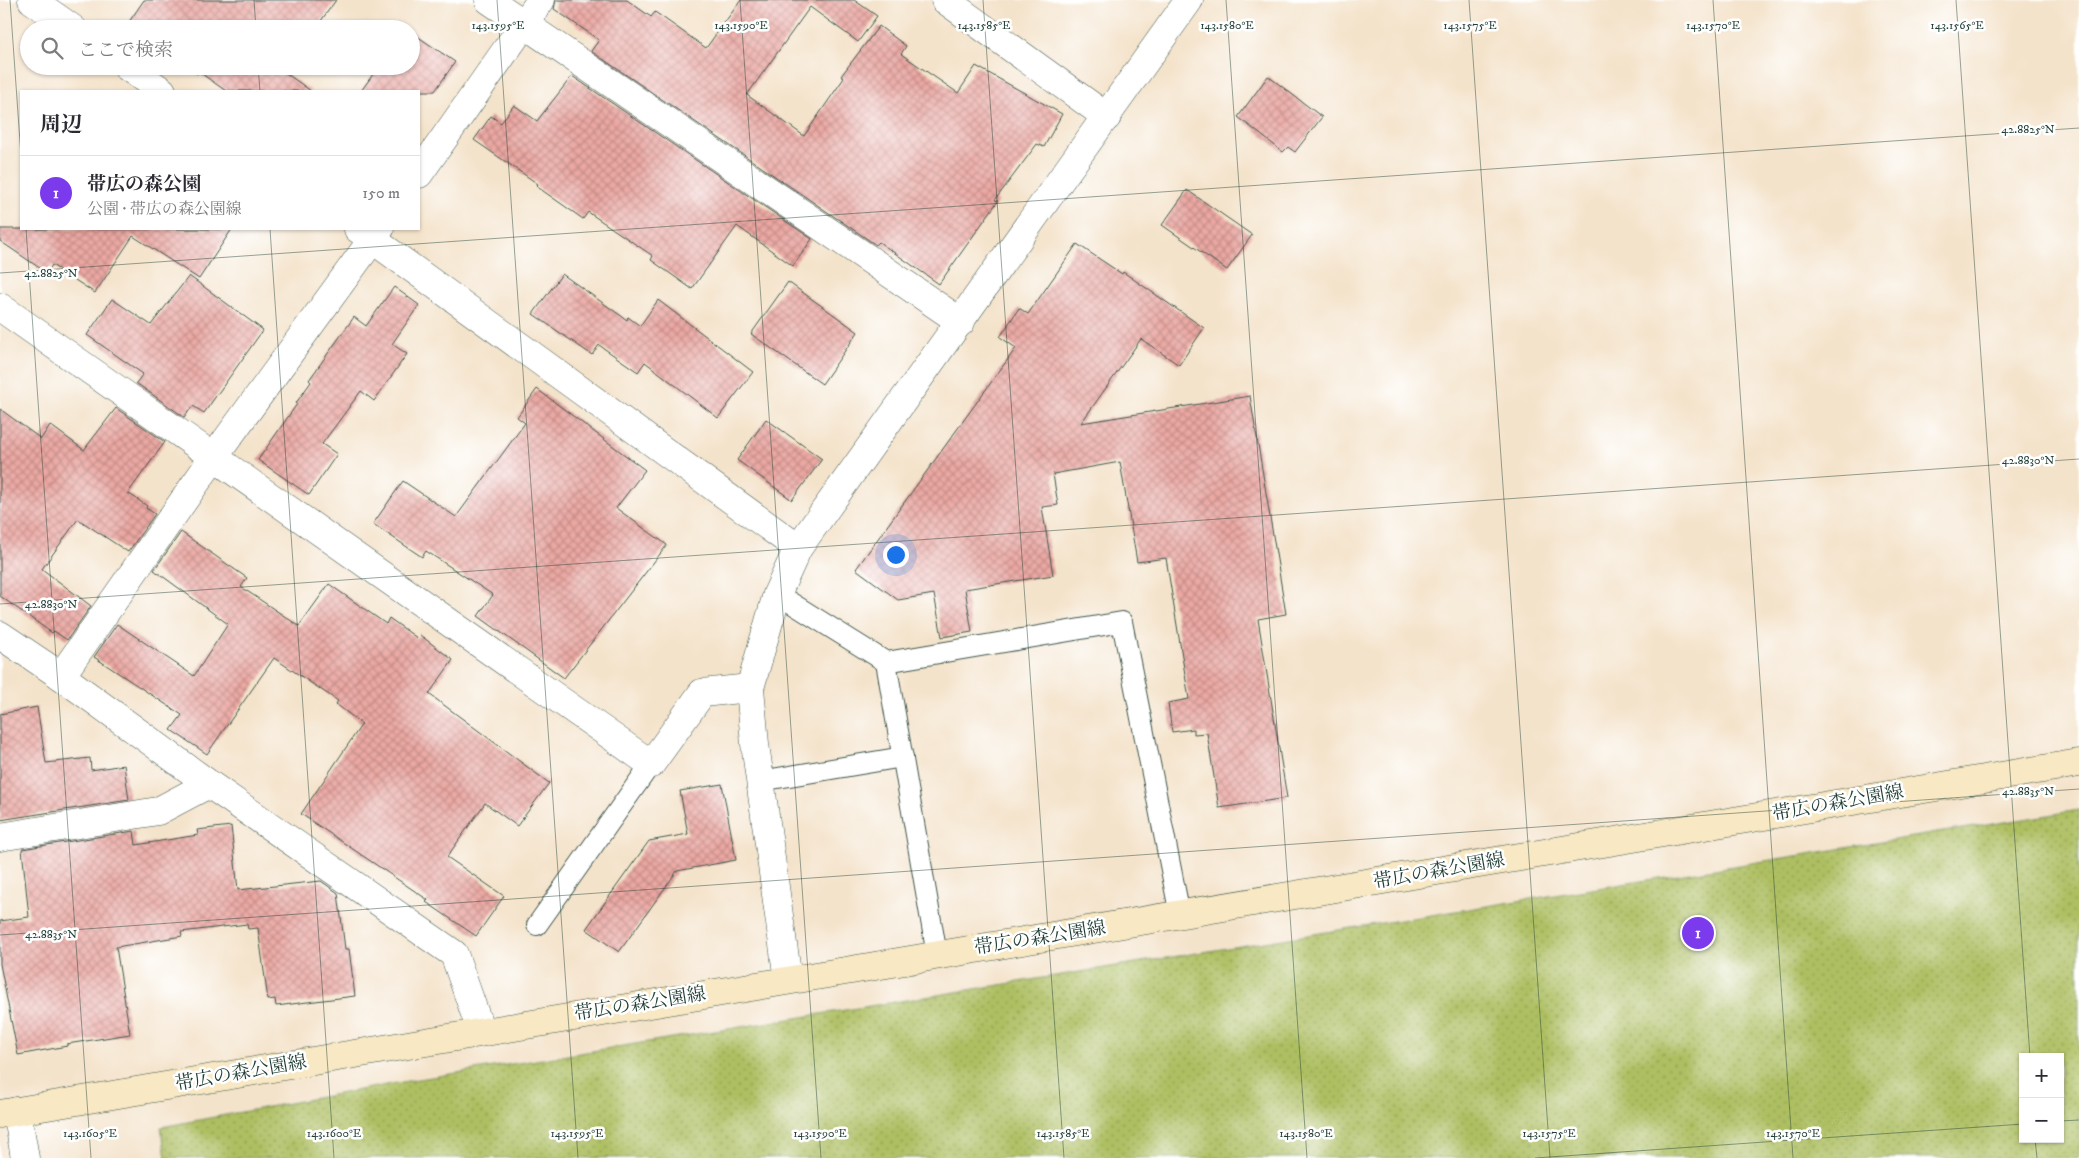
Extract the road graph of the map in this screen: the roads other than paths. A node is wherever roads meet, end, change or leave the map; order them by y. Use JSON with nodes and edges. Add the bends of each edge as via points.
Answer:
{"nodes":[{"id":1,"x":32,"y":0,"type":"edge"},
{"id":2,"x":489,"y":0,"type":"edge"},
{"id":3,"x":542,"y":0,"type":"edge"},
{"id":4,"x":945,"y":0,"type":"edge"},
{"id":5,"x":1189,"y":0,"type":"edge"},
{"id":6,"x":60,"y":20,"type":"edge"},
{"id":7,"x":524,"y":25,"type":"junction"},
{"id":8,"x":139,"y":75,"type":"edge"},
{"id":9,"x":161,"y":90,"type":"edge"},
{"id":10,"x":1107,"y":117,"type":"junction"},
{"id":11,"x":420,"y":173,"type":"edge"},
{"id":12,"x":370,"y":232,"type":"edge"},
{"id":13,"x":0,"y":307,"type":"edge"},
{"id":14,"x":961,"y":322,"type":"junction"},
{"id":15,"x":214,"y":457,"type":"junction"},
{"id":16,"x":798,"y":548,"type":"junction"},
{"id":17,"x":778,"y":594,"type":"junction"},
{"id":18,"x":0,"y":636,"type":"edge"},
{"id":19,"x":886,"y":662,"type":"junction"},
{"id":20,"x":61,"y":676,"type":"junction"},
{"id":21,"x":750,"y":688,"type":"junction"},
{"id":22,"x":903,"y":757,"type":"junction"},
{"id":23,"x":2079,"y":763,"type":"edge"},
{"id":24,"x":651,"y":764,"type":"junction"},
{"id":25,"x":760,"y":781,"type":"junction"},
{"id":26,"x":209,"y":784,"type":"junction"},
{"id":27,"x":0,"y":837,"type":"edge"},
{"id":28,"x":1180,"y":915,"type":"junction"},
{"id":29,"x":537,"y":925,"type":"dead end"},
{"id":30,"x":938,"y":955,"type":"junction"},
{"id":31,"x":788,"y":980,"type":"junction"},
{"id":32,"x":481,"y":1031,"type":"junction"},
{"id":33,"x":8,"y":1112,"type":"edge"},
{"id":34,"x":25,"y":1158,"type":"edge"}],
"edges":[{"from":1,"to":6,"type":"street"},
{"from":2,"to":7,"type":"street"},
{"from":3,"to":7,"type":"street"},
{"from":4,"to":10,"type":"street"},
{"from":5,"to":10,"type":"street"},
{"from":7,"to":11,"type":"street"},
{"from":7,"to":14,"type":"street"},
{"from":8,"to":9,"type":"street"},
{"from":10,"to":14,"type":"street"},
{"from":12,"to":15,"type":"street"},
{"from":12,"to":16,"type":"street"},
{"from":13,"to":15,"type":"street"},
{"from":14,"to":16,"type":"street"},
{"from":15,"to":20,"type":"street"},
{"from":15,"to":24,"type":"street"},
{"from":16,"to":17,"type":"street"},
{"from":17,"to":19,"type":"lane"},
{"from":17,"to":21,"type":"street"},
{"from":18,"to":20,"type":"street"},
{"from":19,"to":22,"type":"lane"},
{"from":19,"to":28,"type":"lane","via":[[1122,622]]},
{"from":20,"to":26,"type":"street"},
{"from":21,"to":24,"type":"street","via":[[702,693]]},
{"from":21,"to":25,"type":"street"},
{"from":22,"to":25,"type":"lane"},
{"from":22,"to":30,"type":"lane"},
{"from":23,"to":28,"type":"main road","name":"帯広の森公園線"},
{"from":24,"to":29,"type":"lane"},
{"from":25,"to":31,"type":"street"},
{"from":26,"to":27,"type":"street","via":[[158,810]]},
{"from":26,"to":32,"type":"street","via":[[454,954]]},
{"from":28,"to":30,"type":"main road","name":"帯広の森公園線"},
{"from":30,"to":31,"type":"main road","name":"帯広の森公園線"},
{"from":31,"to":32,"type":"main road","name":"帯広の森公園線"},
{"from":32,"to":33,"type":"main road","name":"帯広の森公園線"},
{"from":33,"to":34,"type":"street"}]}
